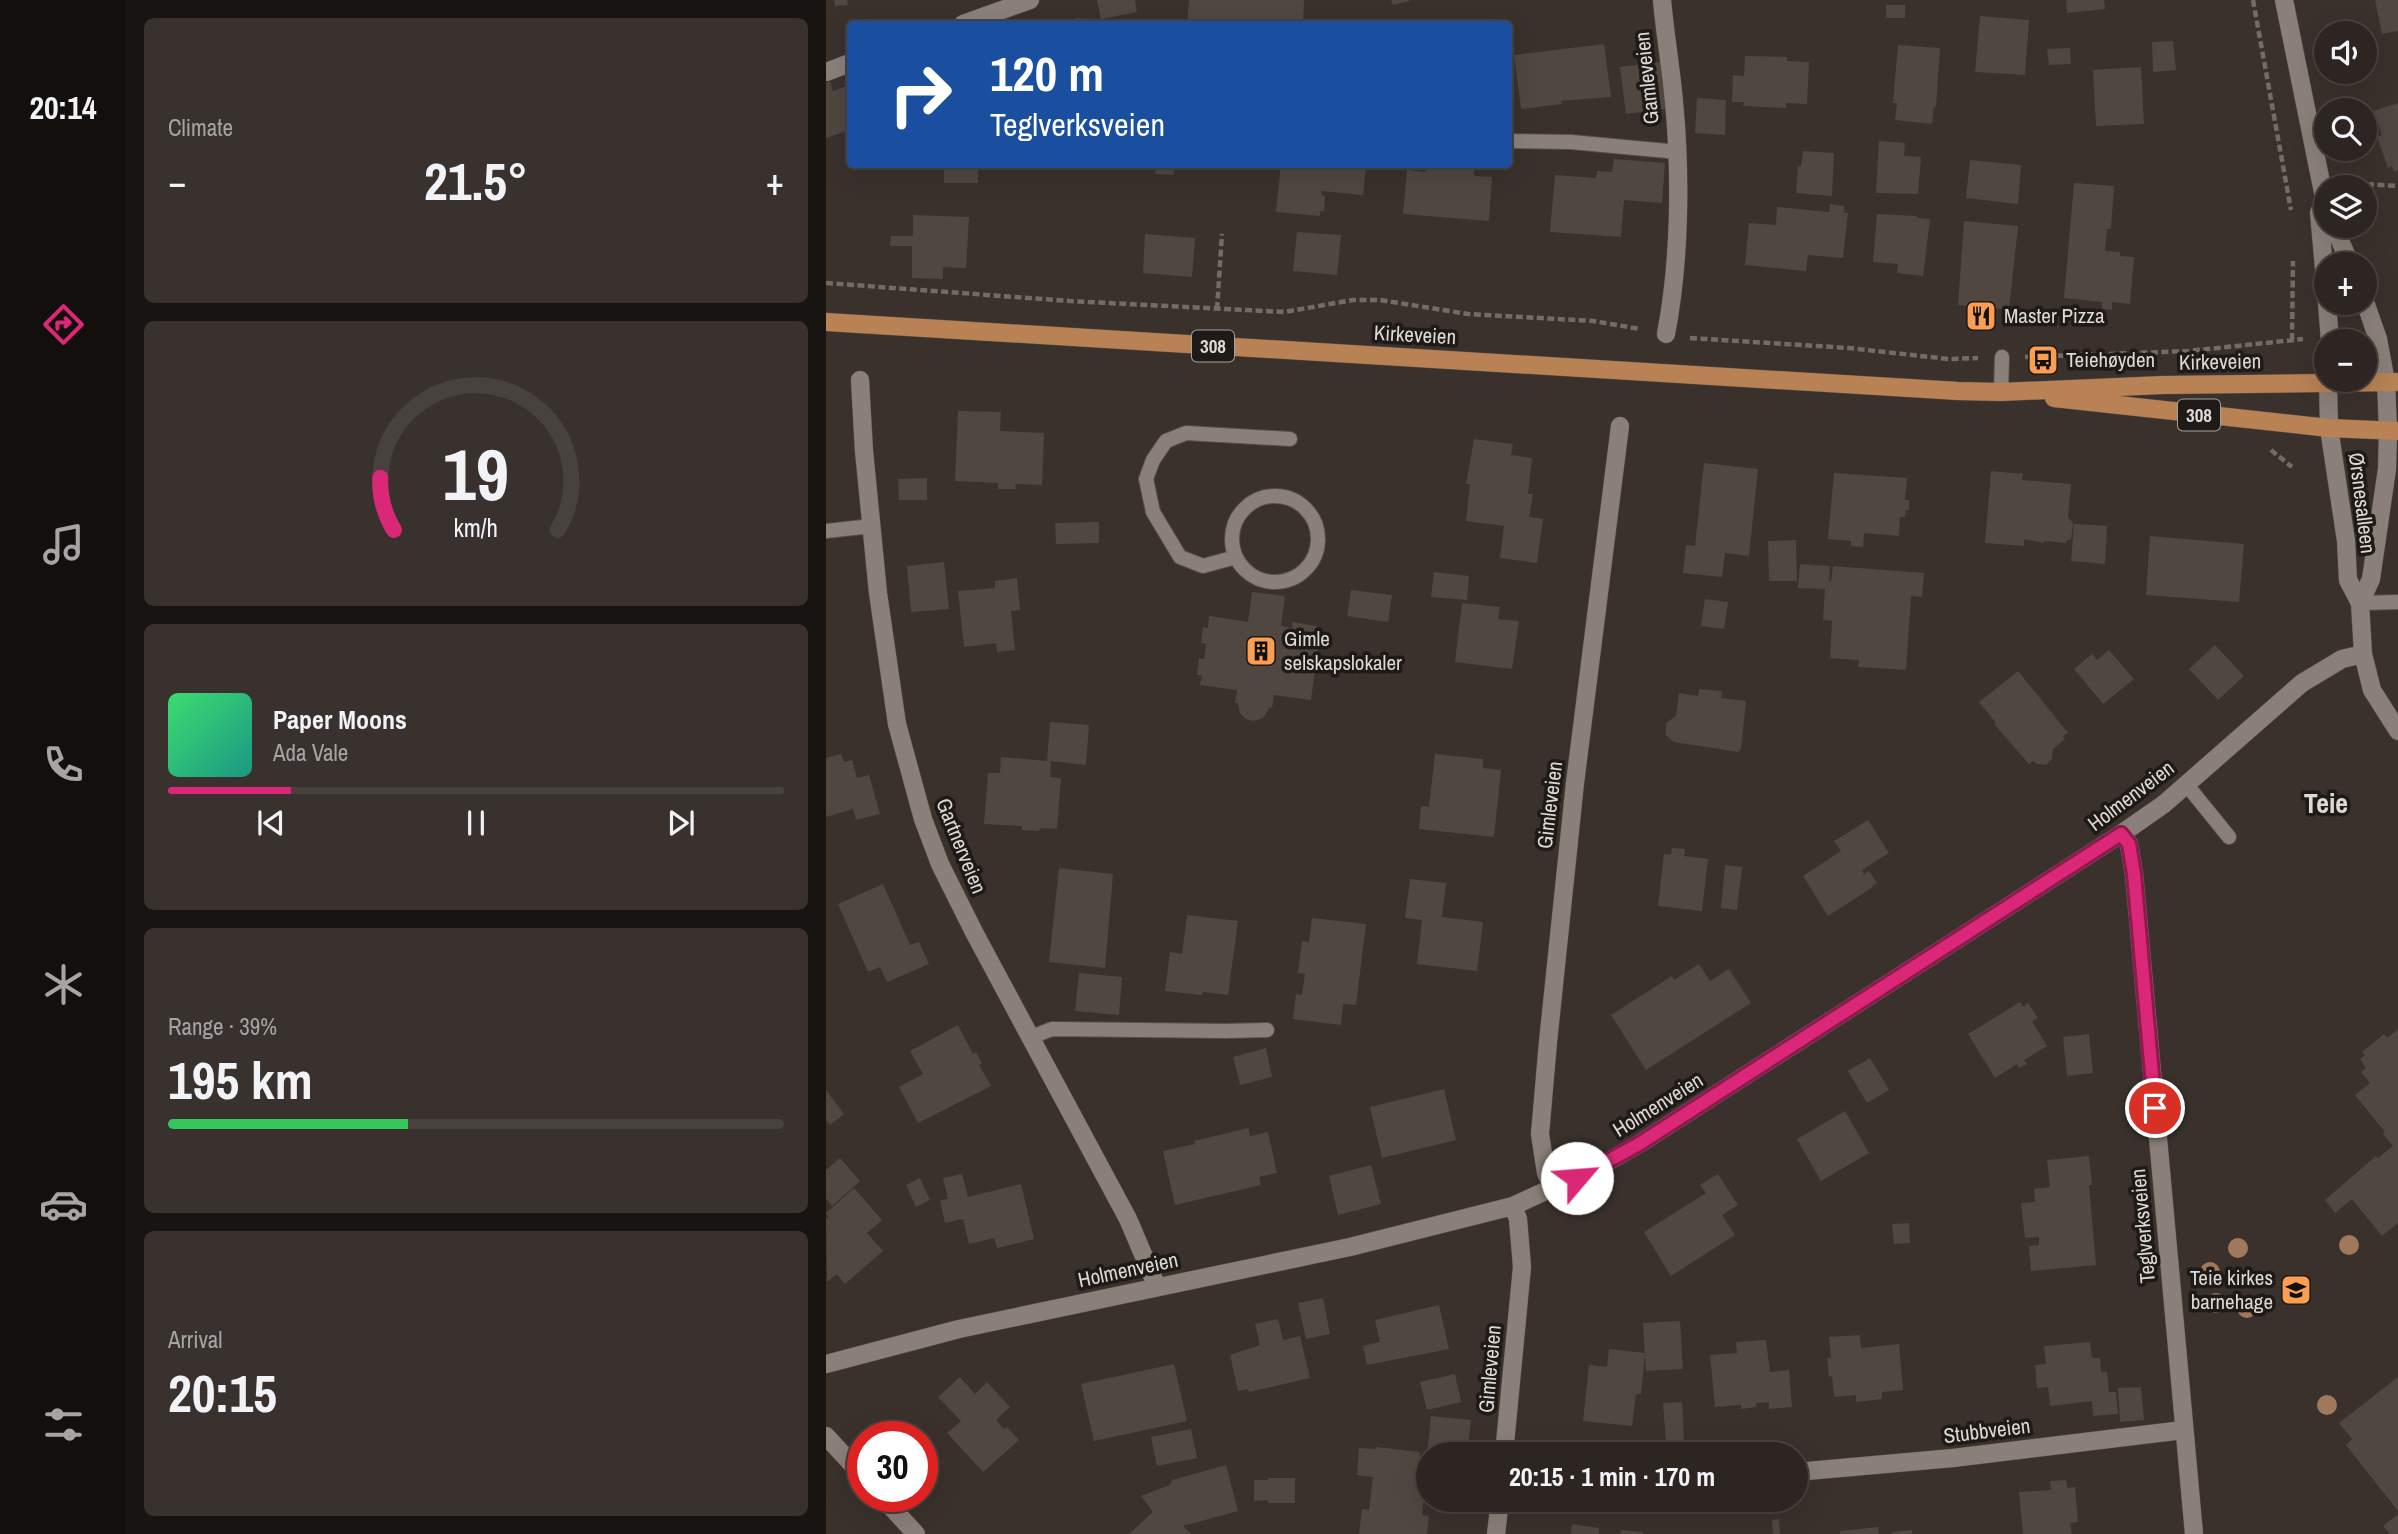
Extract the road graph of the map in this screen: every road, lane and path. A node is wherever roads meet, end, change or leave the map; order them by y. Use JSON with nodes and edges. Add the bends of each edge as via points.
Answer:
{"nodes":[{"id":1,"x":1030,"y":0,"type":"edge"},
{"id":2,"x":1661,"y":0,"type":"edge"},
{"id":3,"x":2253,"y":0,"type":"edge"},
{"id":4,"x":2284,"y":0,"type":"edge"},
{"id":5,"x":971,"y":21,"type":"edge"},
{"id":6,"x":847,"y":65,"type":"edge"},
{"id":7,"x":826,"y":72,"type":"edge"},
{"id":8,"x":1512,"y":141,"type":"edge"},
{"id":9,"x":1678,"y":152,"type":"junction"},
{"id":10,"x":2319,"y":175,"type":"edge"},
{"id":11,"x":2377,"y":185,"type":"edge"},
{"id":12,"x":2398,"y":186,"type":"edge"},
{"id":13,"x":2292,"y":221,"type":"dead end"},
{"id":14,"x":1222,"y":234,"type":"dead end"},
{"id":15,"x":2294,"y":248,"type":"dead end"},
{"id":16,"x":826,"y":283,"type":"edge"},
{"id":17,"x":1217,"y":309,"type":"junction"},
{"id":18,"x":2370,"y":315,"type":"edge"},
{"id":19,"x":826,"y":322,"type":"edge"},
{"id":20,"x":1666,"y":334,"type":"junction"},
{"id":21,"x":2292,"y":340,"type":"junction"},
{"id":22,"x":2314,"y":340,"type":"edge"},
{"id":23,"x":2001,"y":358,"type":"junction"},
{"id":24,"x":860,"y":380,"type":"dead end"},
{"id":25,"x":2314,"y":381,"type":"edge"},
{"id":26,"x":2392,"y":382,"type":"edge"},
{"id":27,"x":2001,"y":392,"type":"junction"},
{"id":28,"x":2328,"y":392,"type":"edge"},
{"id":29,"x":1620,"y":426,"type":"dead end"},
{"id":30,"x":2329,"y":428,"type":"junction"},
{"id":31,"x":2393,"y":431,"type":"edge"},
{"id":32,"x":1290,"y":439,"type":"dead end"},
{"id":33,"x":872,"y":526,"type":"junction"},
{"id":34,"x":826,"y":531,"type":"edge"},
{"id":35,"x":1236,"y":557,"type":"junction"},
{"id":36,"x":2398,"y":602,"type":"edge"},
{"id":37,"x":2360,"y":603,"type":"junction"},
{"id":38,"x":2363,"y":654,"type":"junction"},
{"id":39,"x":2398,"y":731,"type":"edge"},
{"id":40,"x":2186,"y":784,"type":"junction"},
{"id":41,"x":2121,"y":834,"type":"junction"},
{"id":42,"x":2229,"y":837,"type":"dead end"},
{"id":43,"x":1267,"y":1030,"type":"dead end"},
{"id":44,"x":1031,"y":1037,"type":"junction"},
{"id":45,"x":1554,"y":1189,"type":"junction"},
{"id":46,"x":1513,"y":1206,"type":"junction"},
{"id":47,"x":1157,"y":1287,"type":"junction"},
{"id":48,"x":826,"y":1364,"type":"edge"},
{"id":49,"x":2183,"y":1430,"type":"junction"},
{"id":50,"x":826,"y":1436,"type":"edge"},
{"id":51,"x":1505,"y":1442,"type":"edge"},
{"id":52,"x":847,"y":1459,"type":"edge"},
{"id":53,"x":1808,"y":1471,"type":"edge"},
{"id":54,"x":896,"y":1512,"type":"edge"},
{"id":55,"x":1499,"y":1512,"type":"edge"},
{"id":56,"x":916,"y":1534,"type":"edge"},
{"id":57,"x":1496,"y":1534,"type":"edge"},
{"id":58,"x":2194,"y":1534,"type":"edge"}],
"edges":[{"from":1,"to":5,"type":"street"},
{"from":2,"to":9,"type":"street","name":"Gamleveien"},
{"from":3,"to":13,"type":"path"},
{"from":4,"to":10,"type":"street"},
{"from":6,"to":7,"type":"street"},
{"from":8,"to":9,"type":"lane"},
{"from":9,"to":20,"type":"street","via":[[1675,286]]},
{"from":11,"to":12,"type":"path"},
{"from":14,"to":17,"type":"path"},
{"from":15,"to":21,"type":"path"},
{"from":16,"to":17,"type":"path"},
{"from":17,"to":20,"type":"path","via":[[1284,312],[1380,300],[1468,314],[1593,321]]},
{"from":18,"to":26,"type":"street","name":"Ørsnesalleen"},
{"from":19,"to":27,"type":"main road","name":"Kirkeveien","number":"308","via":[[1836,386]]},
{"from":20,"to":23,"type":"path","via":[[1948,359]]},
{"from":21,"to":22,"type":"path"},
{"from":21,"to":23,"type":"path","via":[[2189,351]]},
{"from":23,"to":27,"type":"lane"},
{"from":24,"to":33,"type":"street","name":"Gartnerveien"},
{"from":25,"to":27,"type":"main road","name":"Kirkeveien","number":"308"},
{"from":26,"to":31,"type":"street","name":"Ørsnesalleen","via":[[2387,408]]},
{"from":27,"to":30,"type":"main road","name":"Kirkeveien","number":"308"},
{"from":28,"to":30,"type":"street","name":"Ørsnesalleen"},
{"from":29,"to":45,"type":"street","name":"Gimleveien","via":[[1575,783],[1540,1134],[1546,1172]]},
{"from":30,"to":31,"type":"main road","name":"Kirkeveien","number":"308"},
{"from":30,"to":37,"type":"street","name":"Ørsnesalleen","via":[[2348,580]]},
{"from":31,"to":37,"type":"street","name":"Ørsnesalleen","via":[[2371,579]]},
{"from":32,"to":35,"type":"lane","via":[[1186,433],[1166,441],[1153,460],[1146,479],[1153,512],[1180,557],[1203,566]]},
{"from":33,"to":34,"type":"lane"},
{"from":33,"to":44,"type":"street","name":"Gartnerveien","via":[[897,724],[923,819],[940,864]]},
{"from":35,"to":35,"type":"lane","via":[[1232,542],[1241,512],[1268,496],[1298,502],[1317,527],[1314,558],[1290,579],[1274,582],[1259,578],[1245,570]]},
{"from":36,"to":37,"type":"lane"},
{"from":37,"to":38,"type":"street","name":"Ørsnesalleen"},
{"from":38,"to":39,"type":"street","name":"Ørsnesalleen","via":[[2372,690]]},
{"from":38,"to":40,"type":"street","name":"Holmenveien","via":[[2342,659],[2302,683]]},
{"from":40,"to":41,"type":"street","name":"Holmenveien"},
{"from":40,"to":42,"type":"lane"},
{"from":41,"to":45,"type":"street","name":"Holmenveien","via":[[1639,1144]]},
{"from":41,"to":49,"type":"street","name":"Teglverksveien","via":[[2129,844],[2134,874]]},
{"from":43,"to":44,"type":"lane","via":[[1052,1029]]},
{"from":44,"to":47,"type":"street","name":"Gartnerveien","via":[[1128,1219]]},
{"from":45,"to":46,"type":"street","name":"Holmenveien"},
{"from":46,"to":47,"type":"street","name":"Holmenveien","via":[[1350,1247]]},
{"from":46,"to":51,"type":"street","name":"Gimleveien","via":[[1522,1267]]},
{"from":47,"to":48,"type":"street","name":"Holmenveien","via":[[959,1329]]},
{"from":49,"to":53,"type":"street","name":"Stubbveien"},
{"from":49,"to":58,"type":"street","name":"Teglverksveien"},
{"from":50,"to":52,"type":"street"},
{"from":54,"to":56,"type":"street"},
{"from":55,"to":57,"type":"street"}]}
